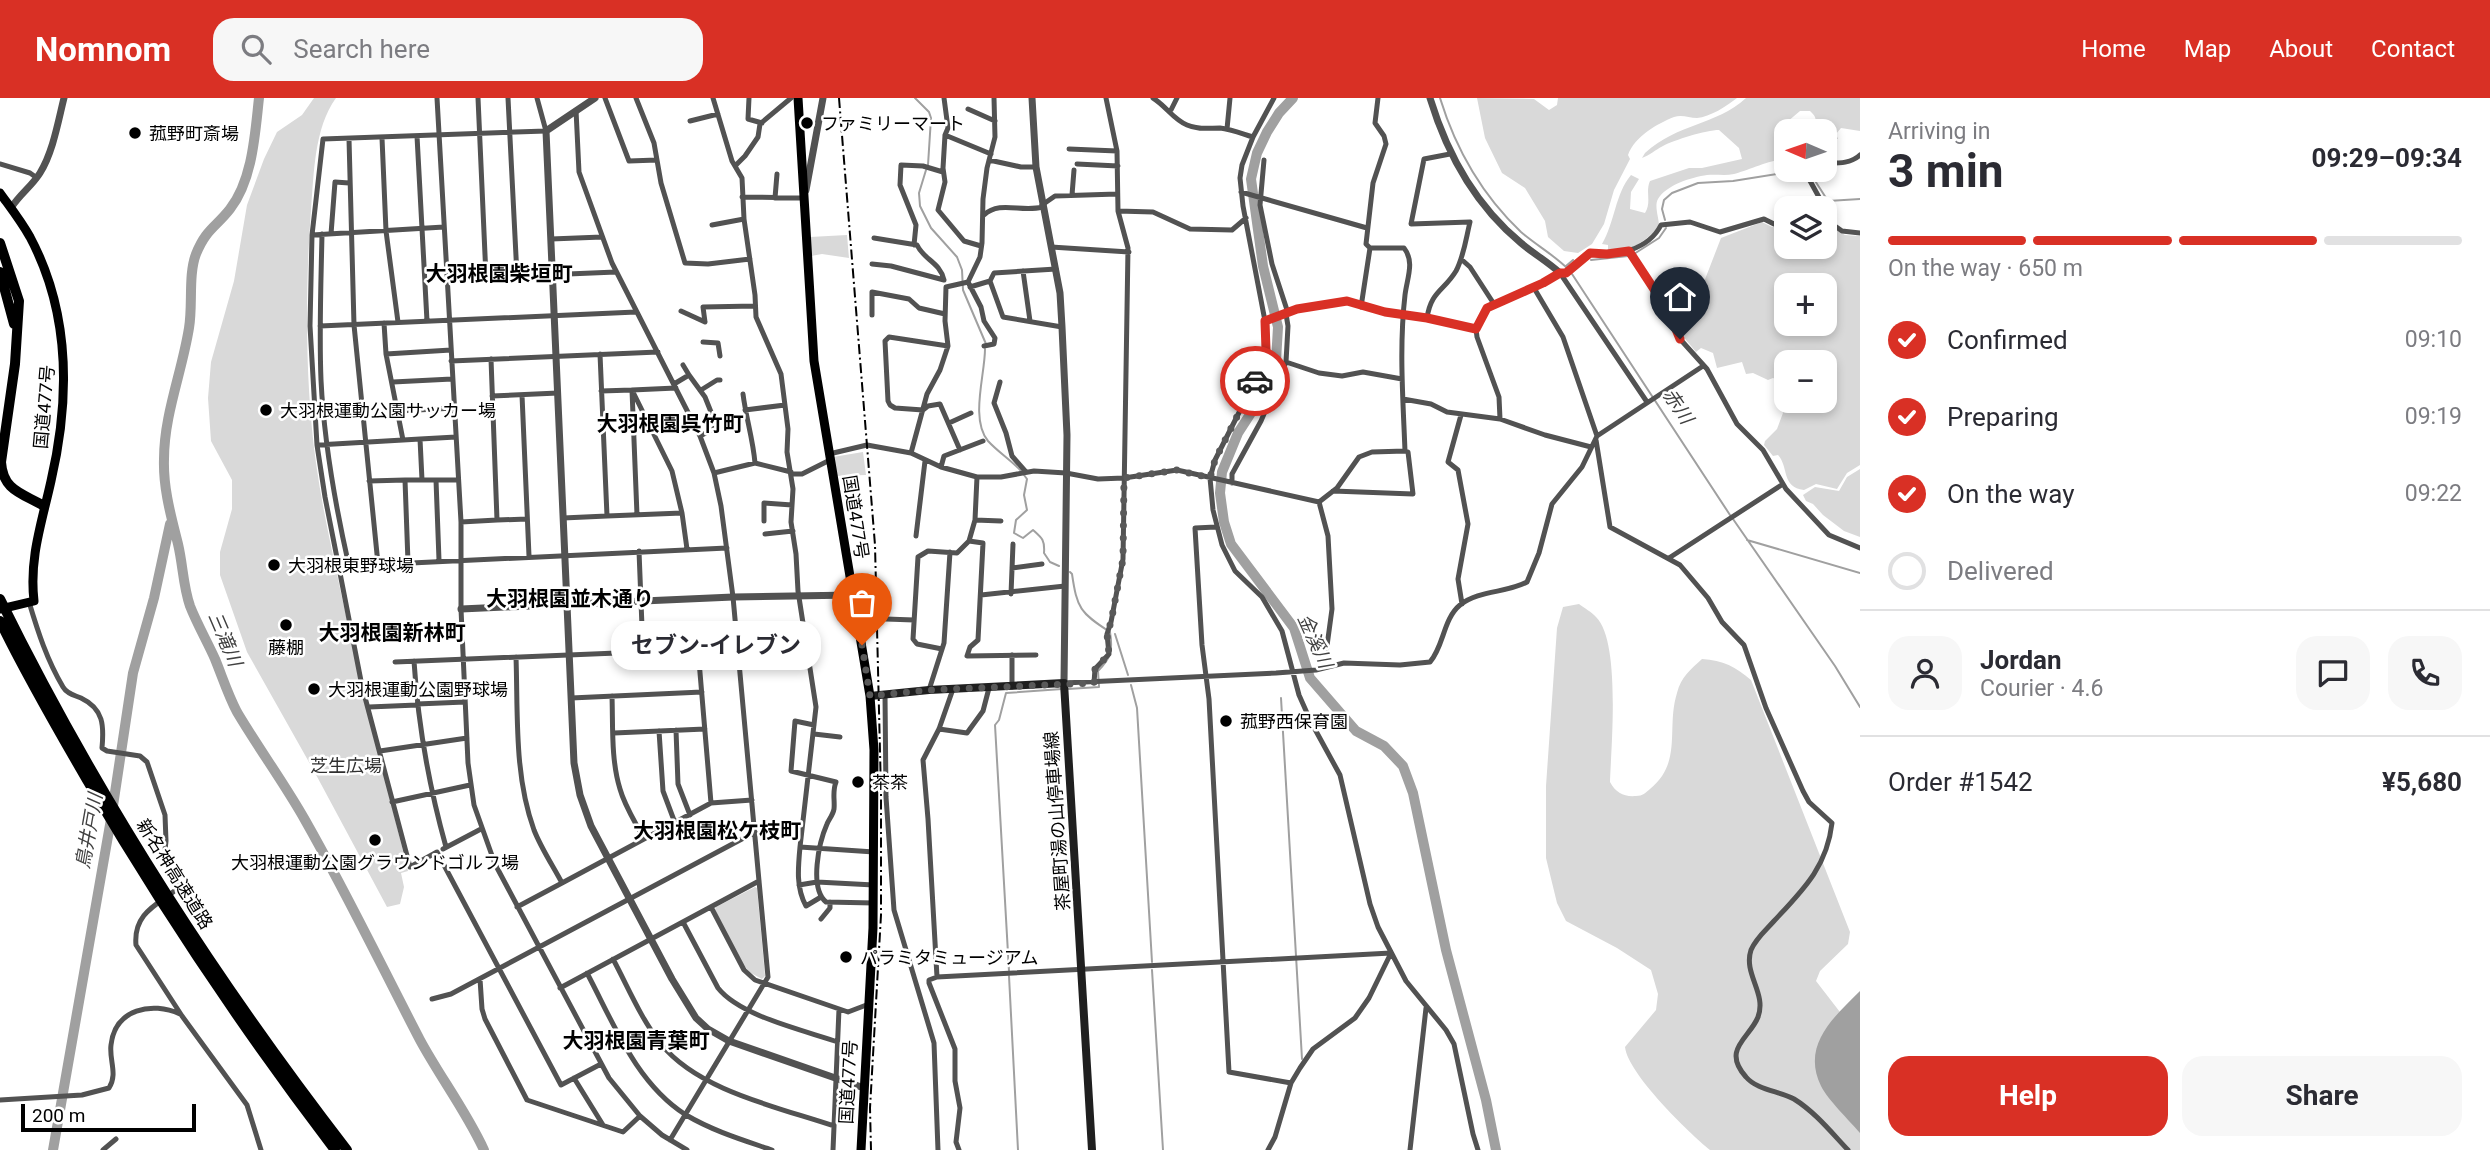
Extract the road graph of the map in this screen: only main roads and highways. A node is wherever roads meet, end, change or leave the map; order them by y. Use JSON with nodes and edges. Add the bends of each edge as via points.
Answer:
{"nodes":[{"id":1,"x":798,"y":98,"type":"edge"},
{"id":2,"x":0,"y":193,"type":"edge"},
{"id":3,"x":0,"y":243,"type":"edge"},
{"id":4,"x":0,"y":272,"type":"edge"},
{"id":5,"x":17,"y":338,"type":"junction"},
{"id":6,"x":44,"y":506,"type":"junction"},
{"id":7,"x":0,"y":600,"type":"edge"},
{"id":8,"x":0,"y":609,"type":"edge"},
{"id":9,"x":0,"y":621,"type":"edge"},
{"id":10,"x":870,"y":696,"type":"junction"},
{"id":11,"x":178,"y":920,"type":"junction"},
{"id":12,"x":335,"y":1150,"type":"edge"},
{"id":13,"x":347,"y":1150,"type":"edge"},
{"id":14,"x":861,"y":1150,"type":"edge"},
{"id":15,"x":1092,"y":1150,"type":"edge"}],
"edges":[{"from":1,"to":10,"type":"highway","name":"国道477号","via":[[814,361]]},
{"from":2,"to":6,"type":"highway","name":"国道477号","via":[[43,267],[62,342],[63,408]]},
{"from":3,"to":5,"type":"highway","via":[[19,301]]},
{"from":4,"to":5,"type":"highway"},
{"from":5,"to":6,"type":"highway","via":[[2,472],[10,487]]},
{"from":6,"to":8,"type":"highway","name":"国道477号","via":[[33,559],[34,601]]},
{"from":7,"to":11,"type":"highway","name":"新名神高速道路"},
{"from":9,"to":11,"type":"highway","name":"新名神高速道路","via":[[118,834]]},
{"from":10,"to":14,"type":"highway","name":"国道477号","via":[[874,903]]},
{"from":10,"to":15,"type":"main road","name":"茶屋町湯の山停車場線","via":[[1064,687]]},
{"from":11,"to":12,"type":"highway","name":"新名神高速道路","via":[[236,1015]]},
{"from":11,"to":13,"type":"highway","name":"新名神高速道路"}]}
